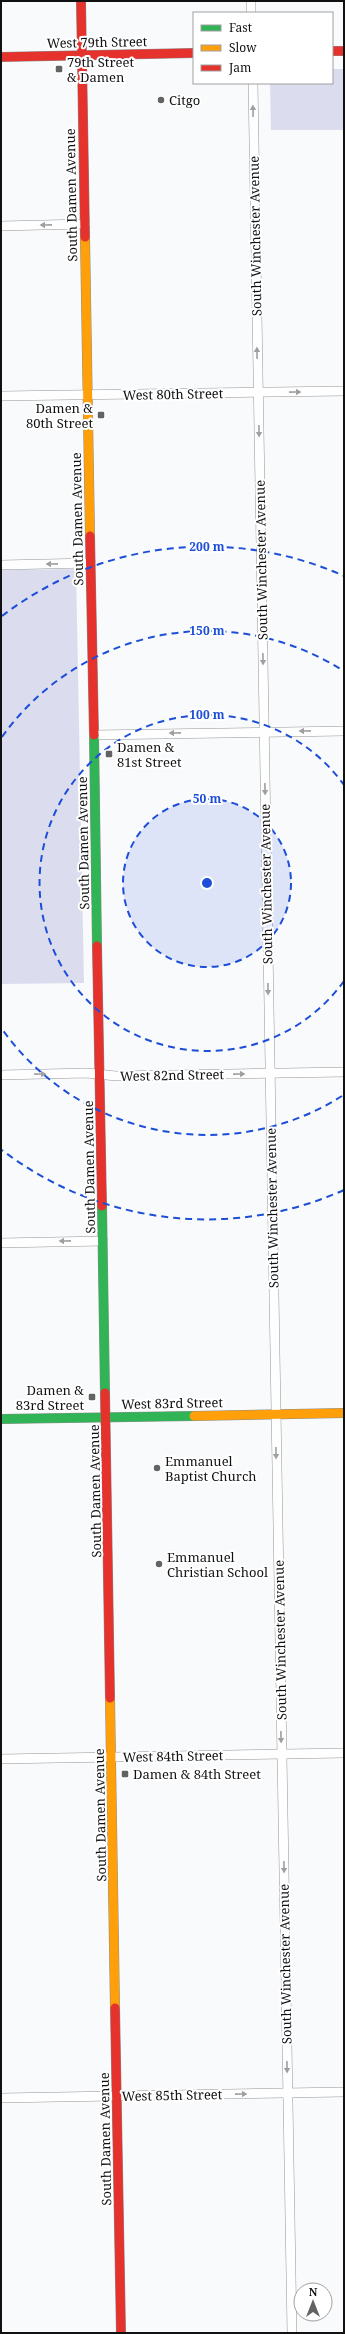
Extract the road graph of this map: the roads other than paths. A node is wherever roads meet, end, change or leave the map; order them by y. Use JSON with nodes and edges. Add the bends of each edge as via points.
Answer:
{"nodes":[{"id":1,"x":81,"y":1,"type":"edge"},
{"id":2,"x":251,"y":1,"type":"edge"},
{"id":3,"x":251,"y":12,"type":"edge"},
{"id":4,"x":333,"y":51,"type":"edge"},
{"id":5,"x":344,"y":51,"type":"edge"},
{"id":6,"x":193,"y":53,"type":"edge"},
{"id":7,"x":82,"y":55,"type":"junction"},
{"id":8,"x":1,"y":57,"type":"edge"},
{"id":9,"x":252,"y":84,"type":"edge"},
{"id":10,"x":85,"y":224,"type":"junction"},
{"id":11,"x":1,"y":226,"type":"edge"},
{"id":12,"x":344,"y":391,"type":"edge"},
{"id":13,"x":258,"y":392,"type":"junction"},
{"id":14,"x":88,"y":395,"type":"junction"},
{"id":15,"x":1,"y":396,"type":"edge"},
{"id":16,"x":91,"y":563,"type":"junction"},
{"id":17,"x":1,"y":565,"type":"edge"},
{"id":18,"x":344,"y":731,"type":"edge"},
{"id":19,"x":264,"y":732,"type":"junction"},
{"id":20,"x":94,"y":735,"type":"junction"},
{"id":21,"x":344,"y":1072,"type":"edge"},
{"id":22,"x":100,"y":1073,"type":"junction"},
{"id":23,"x":270,"y":1073,"type":"junction"},
{"id":24,"x":1,"y":1075,"type":"edge"},
{"id":25,"x":104,"y":1240,"type":"junction"},
{"id":26,"x":1,"y":1242,"type":"edge"},
{"id":27,"x":344,"y":1413,"type":"edge"},
{"id":28,"x":276,"y":1414,"type":"junction"},
{"id":29,"x":107,"y":1417,"type":"junction"},
{"id":30,"x":1,"y":1419,"type":"edge"},
{"id":31,"x":344,"y":1753,"type":"edge"},
{"id":32,"x":282,"y":1754,"type":"junction"},
{"id":33,"x":112,"y":1757,"type":"junction"},
{"id":34,"x":1,"y":1759,"type":"edge"},
{"id":35,"x":344,"y":2092,"type":"edge"},
{"id":36,"x":287,"y":2093,"type":"junction"},
{"id":37,"x":118,"y":2096,"type":"junction"},
{"id":38,"x":1,"y":2098,"type":"edge"},
{"id":39,"x":122,"y":2333,"type":"edge"},
{"id":40,"x":292,"y":2333,"type":"edge"}],
"edges":[{"from":1,"to":7,"type":"street","name":"South Damen Avenue"},
{"from":2,"to":3,"type":"street"},
{"from":4,"to":5,"type":"street"},
{"from":6,"to":7,"type":"street","name":"West 79th Street"},
{"from":7,"to":8,"type":"street","name":"West 79th Street"},
{"from":7,"to":10,"type":"street","name":"South Damen Avenue"},
{"from":13,"to":9,"type":"street","name":"South Winchester Avenue","one_way":true},
{"from":10,"to":11,"type":"street","one_way":true},
{"from":10,"to":14,"type":"street","name":"South Damen Avenue"},
{"from":13,"to":12,"type":"street","name":"West 80th Street","one_way":true},
{"from":13,"to":14,"type":"street","name":"West 80th Street"},
{"from":13,"to":19,"type":"street","name":"South Winchester Avenue","one_way":true},
{"from":14,"to":15,"type":"street","name":"West 80th Street"},
{"from":14,"to":16,"type":"street","name":"South Damen Avenue"},
{"from":16,"to":17,"type":"street","one_way":true},
{"from":16,"to":20,"type":"street","name":"South Damen Avenue"},
{"from":18,"to":19,"type":"street","one_way":true},
{"from":19,"to":20,"type":"street","one_way":true},
{"from":19,"to":23,"type":"street","name":"South Winchester Avenue","one_way":true},
{"from":20,"to":22,"type":"street","name":"South Damen Avenue"},
{"from":21,"to":23,"type":"street","name":"West 82nd Street"},
{"from":22,"to":23,"type":"street","name":"West 82nd Street","one_way":true,"via":[[116,1076]]},
{"from":24,"to":22,"type":"street","name":"West 82nd Street","one_way":true},
{"from":22,"to":25,"type":"street","name":"South Damen Avenue"},
{"from":23,"to":28,"type":"street","name":"South Winchester Avenue"},
{"from":25,"to":26,"type":"street","one_way":true},
{"from":25,"to":29,"type":"street","name":"South Damen Avenue"},
{"from":27,"to":28,"type":"street","name":"West 83rd Street"},
{"from":28,"to":29,"type":"street","name":"West 83rd Street"},
{"from":28,"to":32,"type":"street","name":"South Winchester Avenue","one_way":true},
{"from":29,"to":30,"type":"street","name":"West 83rd Street"},
{"from":29,"to":33,"type":"street","name":"South Damen Avenue"},
{"from":31,"to":32,"type":"street","name":"West 84th Street"},
{"from":32,"to":33,"type":"street","name":"West 84th Street"},
{"from":32,"to":36,"type":"street","name":"South Winchester Avenue","one_way":true},
{"from":33,"to":34,"type":"street","name":"West 84th Street"},
{"from":33,"to":37,"type":"street","name":"South Damen Avenue"},
{"from":35,"to":36,"type":"street","name":"West 85th Street"},
{"from":37,"to":36,"type":"street","name":"West 85th Street","one_way":true},
{"from":36,"to":40,"type":"street","name":"South Winchester Avenue"},
{"from":37,"to":38,"type":"street","name":"West 85th Street"},
{"from":37,"to":39,"type":"street","name":"South Damen Avenue"}]}
